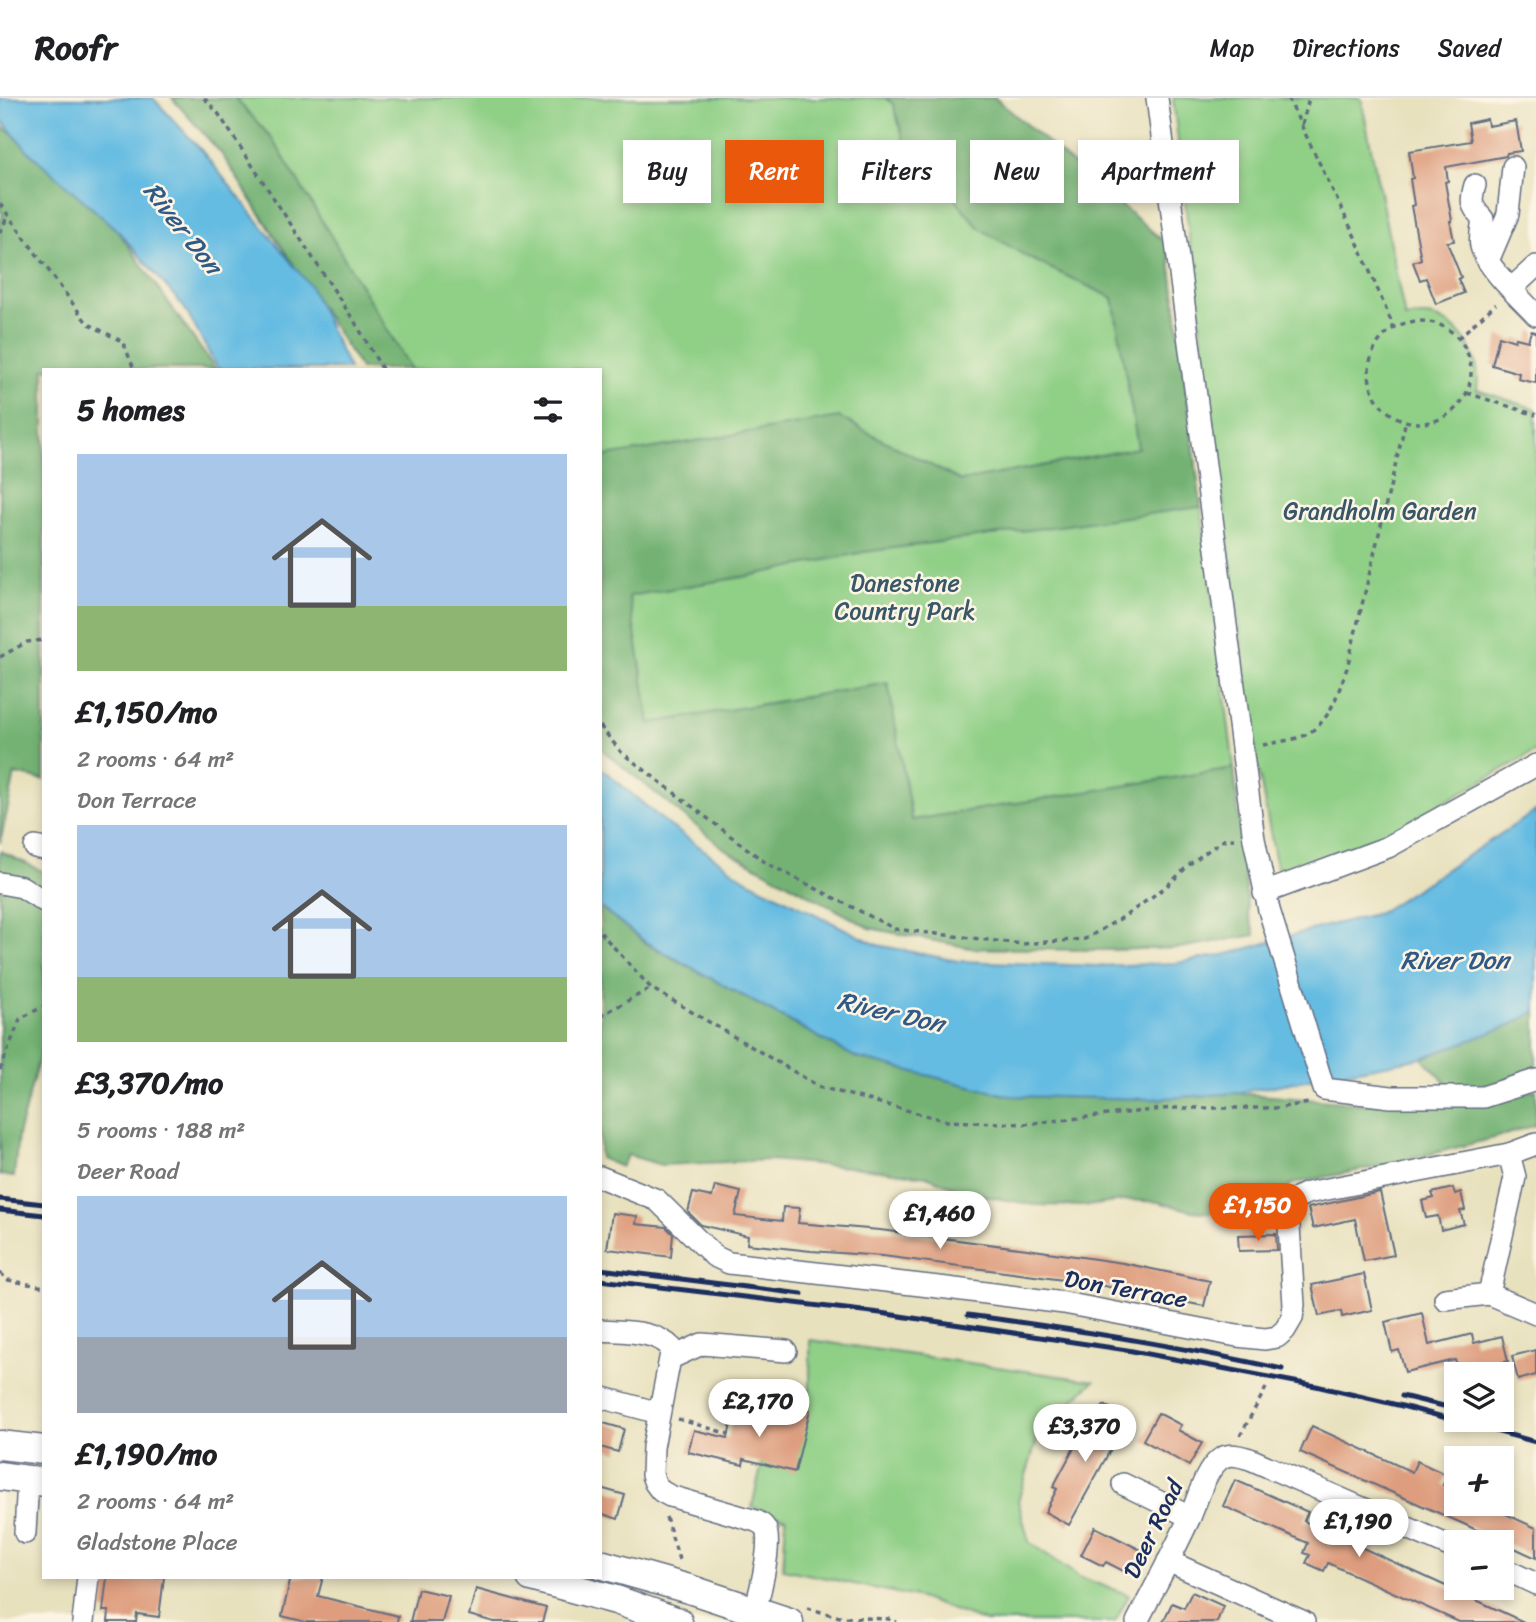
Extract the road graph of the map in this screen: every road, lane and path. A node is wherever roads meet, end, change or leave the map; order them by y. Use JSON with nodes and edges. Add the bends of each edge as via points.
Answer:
{"nodes":[{"id":1,"x":204,"y":98,"type":"edge"},
{"id":2,"x":1157,"y":98,"type":"edge"},
{"id":3,"x":1288,"y":98,"type":"edge"},
{"id":4,"x":1310,"y":98,"type":"edge"},
{"id":5,"x":1301,"y":125,"type":"junction"},
{"id":6,"x":1513,"y":167,"type":"dead end"},
{"id":7,"x":1475,"y":185,"type":"dead end"},
{"id":8,"x":0,"y":204,"type":"edge"},
{"id":9,"x":8,"y":215,"type":"junction"},
{"id":10,"x":0,"y":233,"type":"edge"},
{"id":11,"x":1488,"y":261,"type":"junction"},
{"id":12,"x":1536,"y":266,"type":"edge"},
{"id":13,"x":1512,"y":288,"type":"junction"},
{"id":14,"x":1536,"y":315,"type":"edge"},
{"id":15,"x":1394,"y":328,"type":"junction"},
{"id":16,"x":1458,"y":338,"type":"junction"},
{"id":17,"x":134,"y":368,"type":"edge"},
{"id":18,"x":381,"y":368,"type":"edge"},
{"id":19,"x":1467,"y":393,"type":"junction"},
{"id":20,"x":1536,"y":415,"type":"edge"},
{"id":21,"x":1406,"y":420,"type":"junction"},
{"id":22,"x":42,"y":640,"type":"edge"},
{"id":23,"x":0,"y":657,"type":"edge"},
{"id":24,"x":602,"y":728,"type":"edge"},
{"id":25,"x":1243,"y":748,"type":"junction"},
{"id":26,"x":1536,"y":765,"type":"edge"},
{"id":27,"x":1223,"y":840,"type":"dead end"},
{"id":28,"x":0,"y":883,"type":"edge"},
{"id":29,"x":42,"y":900,"type":"edge"},
{"id":30,"x":1266,"y":902,"type":"junction"},
{"id":31,"x":602,"y":934,"type":"edge"},
{"id":32,"x":651,"y":988,"type":"junction"},
{"id":33,"x":42,"y":1007,"type":"edge"},
{"id":34,"x":602,"y":1015,"type":"edge"},
{"id":35,"x":0,"y":1070,"type":"edge"},
{"id":36,"x":1536,"y":1080,"type":"edge"},
{"id":37,"x":1323,"y":1086,"type":"junction"},
{"id":38,"x":1536,"y":1144,"type":"edge"},
{"id":39,"x":1509,"y":1154,"type":"junction"},
{"id":40,"x":602,"y":1178,"type":"edge"},
{"id":41,"x":0,"y":1273,"type":"edge"},
{"id":42,"x":8,"y":1279,"type":"junction"},
{"id":43,"x":0,"y":1280,"type":"edge"},
{"id":44,"x":42,"y":1287,"type":"edge"},
{"id":45,"x":1489,"y":1294,"type":"junction"},
{"id":46,"x":1446,"y":1299,"type":"dead end"},
{"id":47,"x":1536,"y":1314,"type":"edge"},
{"id":48,"x":602,"y":1330,"type":"edge"},
{"id":49,"x":786,"y":1351,"type":"dead end"},
{"id":50,"x":671,"y":1358,"type":"junction"},
{"id":51,"x":1266,"y":1388,"type":"dead end"},
{"id":52,"x":602,"y":1398,"type":"edge"},
{"id":53,"x":659,"y":1413,"type":"junction"},
{"id":54,"x":729,"y":1434,"type":"dead end"},
{"id":55,"x":0,"y":1445,"type":"edge"},
{"id":56,"x":42,"y":1450,"type":"edge"},
{"id":57,"x":1226,"y":1457,"type":"junction"},
{"id":58,"x":0,"y":1476,"type":"edge"},
{"id":59,"x":36,"y":1481,"type":"edge"},
{"id":60,"x":1123,"y":1485,"type":"dead end"},
{"id":61,"x":1190,"y":1517,"type":"junction"},
{"id":62,"x":668,"y":1526,"type":"dead end"},
{"id":63,"x":25,"y":1533,"type":"dead end"},
{"id":64,"x":1444,"y":1544,"type":"edge"},
{"id":65,"x":678,"y":1556,"type":"dead end"},
{"id":66,"x":1168,"y":1561,"type":"junction"},
{"id":67,"x":602,"y":1565,"type":"edge"},
{"id":68,"x":1514,"y":1574,"type":"edge"},
{"id":69,"x":88,"y":1579,"type":"edge"},
{"id":70,"x":538,"y":1579,"type":"edge"},
{"id":71,"x":1536,"y":1584,"type":"edge"},
{"id":72,"x":753,"y":1617,"type":"edge"},
{"id":73,"x":83,"y":1622,"type":"edge"},
{"id":74,"x":678,"y":1622,"type":"edge"},
{"id":75,"x":789,"y":1622,"type":"edge"},
{"id":76,"x":1137,"y":1622,"type":"edge"},
{"id":77,"x":1304,"y":1622,"type":"edge"}],
"edges":[{"from":1,"to":18,"type":"path"},
{"from":2,"to":25,"type":"street"},
{"from":3,"to":5,"type":"path"},
{"from":4,"to":5,"type":"path"},
{"from":5,"to":15,"type":"path"},
{"from":6,"to":11,"type":"street","via":[[1508,214]]},
{"from":7,"to":11,"type":"street","via":[[1471,199],[1483,219],[1480,236]]},
{"from":8,"to":9,"type":"path"},
{"from":9,"to":10,"type":"path"},
{"from":9,"to":17,"type":"path","via":[[87,323],[123,342]]},
{"from":11,"to":13,"type":"street"},
{"from":12,"to":13,"type":"street"},
{"from":13,"to":14,"type":"street"},
{"from":13,"to":16,"type":"path"},
{"from":15,"to":16,"type":"path","via":[[1428,321]]},
{"from":15,"to":21,"type":"path","via":[[1374,351],[1371,383],[1380,402]]},
{"from":16,"to":19,"type":"path","via":[[1470,358]]},
{"from":19,"to":20,"type":"path"},
{"from":19,"to":21,"type":"path","via":[[1446,416],[1426,422]]},
{"from":21,"to":25,"type":"path","via":[[1336,699],[1324,721],[1306,735]]},
{"from":22,"to":23,"type":"path","via":[[27,642]]},
{"from":24,"to":27,"type":"path","via":[[621,752],[766,863],[895,929],[1022,944],[1084,939],[1125,916]]},
{"from":25,"to":30,"type":"street"},
{"from":26,"to":30,"type":"street","via":[[1388,847]]},
{"from":28,"to":29,"type":"street","via":[[22,887]]},
{"from":30,"to":37,"type":"street"},
{"from":31,"to":32,"type":"path"},
{"from":32,"to":34,"type":"path"},
{"from":32,"to":37,"type":"path","via":[[820,1087],[947,1121],[1024,1124],[1172,1108],[1276,1108],[1308,1105]]},
{"from":33,"to":35,"type":"path","via":[[20,1019]]},
{"from":36,"to":37,"type":"street","via":[[1483,1097],[1391,1097]]},
{"from":38,"to":39,"type":"street","name":"Don Terrace"},
{"from":39,"to":40,"type":"street","name":"Don Terrace","via":[[1307,1193],[1294,1200],[1288,1211],[1294,1312],[1277,1338],[1265,1339],[1064,1303],[729,1263],[714,1256],[657,1200]]},
{"from":39,"to":45,"type":"street","via":[[1515,1177]]},
{"from":41,"to":42,"type":"path"},
{"from":42,"to":43,"type":"path"},
{"from":42,"to":44,"type":"path"},
{"from":45,"to":46,"type":"street"},
{"from":45,"to":47,"type":"street"},
{"from":48,"to":50,"type":"street","via":[[657,1336],[672,1348]]},
{"from":49,"to":50,"type":"street","via":[[702,1344]]},
{"from":50,"to":53,"type":"street"},
{"from":51,"to":57,"type":"path"},
{"from":52,"to":53,"type":"street"},
{"from":53,"to":54,"type":"path"},
{"from":53,"to":72,"type":"street","via":[[652,1475],[661,1491],[756,1521],[767,1530]]},
{"from":55,"to":56,"type":"main road"},
{"from":57,"to":61,"type":"street","name":"Deer Road","via":[[1203,1485]]},
{"from":57,"to":64,"type":"street","via":[[1250,1459]]},
{"from":58,"to":59,"type":"main road"},
{"from":59,"to":63,"type":"street"},
{"from":60,"to":61,"type":"street"},
{"from":61,"to":66,"type":"street","name":"Deer Road"},
{"from":62,"to":65,"type":"path"},
{"from":66,"to":76,"type":"street","name":"Deer Road"},
{"from":66,"to":77,"type":"street"},
{"from":67,"to":72,"type":"main road","via":[[689,1589]]},
{"from":68,"to":71,"type":"street"},
{"from":69,"to":73,"type":"street"},
{"from":70,"to":74,"type":"main road"},
{"from":72,"to":75,"type":"main road"}]}
